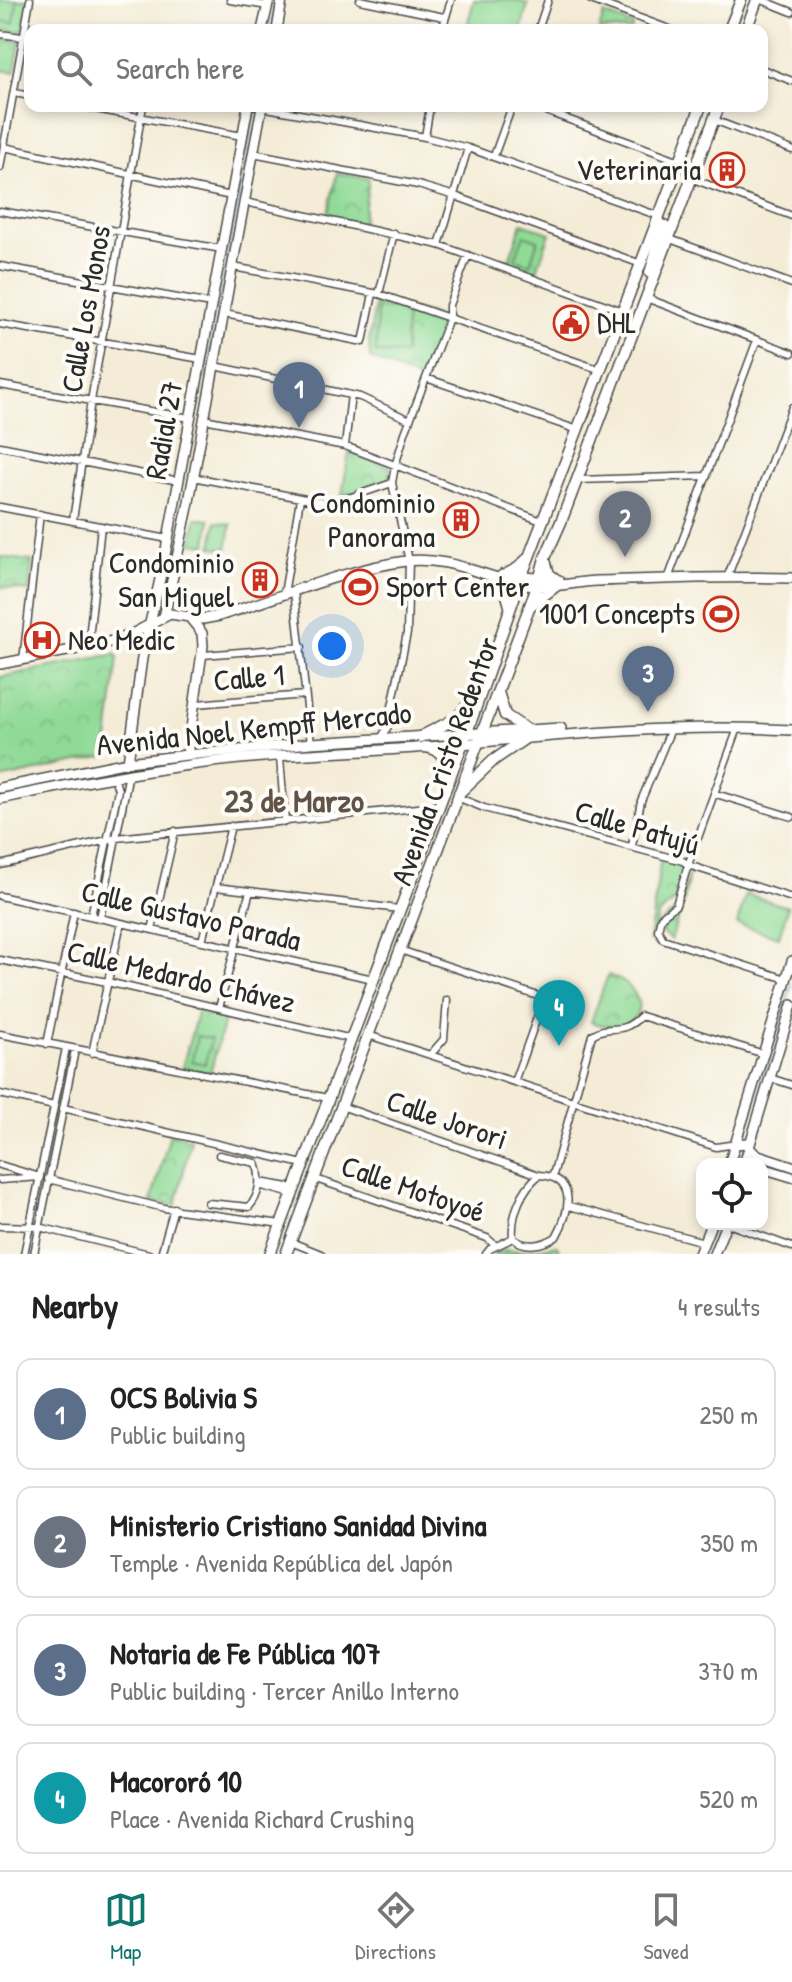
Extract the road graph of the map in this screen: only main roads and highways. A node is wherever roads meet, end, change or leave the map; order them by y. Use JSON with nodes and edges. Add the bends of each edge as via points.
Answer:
{"nodes":[{"id":1,"x":741,"y":0,"type":"edge"},
{"id":2,"x":760,"y":0,"type":"edge"},
{"id":3,"x":731,"y":24,"type":"edge"},
{"id":4,"x":749,"y":24,"type":"edge"},
{"id":5,"x":699,"y":112,"type":"edge"},
{"id":6,"x":717,"y":112,"type":"edge"},
{"id":7,"x":682,"y":157,"type":"junction"},
{"id":8,"x":683,"y":205,"type":"junction"},
{"id":9,"x":652,"y":236,"type":"junction"},
{"id":10,"x":648,"y":295,"type":"junction"},
{"id":11,"x":531,"y":554,"type":"junction"},
{"id":12,"x":545,"y":558,"type":"junction"},
{"id":13,"x":512,"y":606,"type":"junction"},
{"id":14,"x":529,"y":606,"type":"junction"},
{"id":15,"x":484,"y":686,"type":"junction"},
{"id":16,"x":497,"y":691,"type":"junction"},
{"id":17,"x":444,"y":785,"type":"junction"},
{"id":18,"x":457,"y":796,"type":"junction"},
{"id":19,"x":399,"y":909,"type":"junction"},
{"id":20,"x":370,"y":1030,"type":"junction"},
{"id":21,"x":352,"y":1039,"type":"junction"},
{"id":22,"x":325,"y":1147,"type":"junction"},
{"id":23,"x":270,"y":1254,"type":"edge"},
{"id":24,"x":286,"y":1254,"type":"edge"}],
"edges":[{"from":1,"to":3,"type":"main road"},
{"from":2,"to":4,"type":"main road"},
{"from":5,"to":7,"type":"main road","name":"Avenida Cristo Redentor"},
{"from":6,"to":8,"type":"main road","name":"Avenida Cristo Redentor"},
{"from":7,"to":8,"type":"main road","via":[[666,215],[673,216]]},
{"from":7,"to":9,"type":"main road","name":"Avenida Cristo Redentor"},
{"from":8,"to":10,"type":"main road","name":"Avenida Cristo Redentor"},
{"from":9,"to":10,"type":"main road","via":[[663,225]]},
{"from":9,"to":11,"type":"main road","name":"Avenida Cristo Redentor"},
{"from":10,"to":12,"type":"main road","name":"Avenida Cristo Redentor"},
{"from":11,"to":12,"type":"main road","via":[[533,566]]},
{"from":11,"to":13,"type":"main road","name":"Avenida Cristo Redentor"},
{"from":11,"to":13,"type":"main road","via":[[504,578]]},
{"from":12,"to":14,"type":"main road","name":"Avenida Cristo Redentor"},
{"from":12,"to":14,"type":"main road","via":[[557,583]]},
{"from":13,"to":14,"type":"main road","via":[[517,596],[525,595]]},
{"from":13,"to":15,"type":"main road","name":"Avenida Cristo Redentor"},
{"from":14,"to":16,"type":"main road","name":"Avenida Cristo Redentor"},
{"from":15,"to":17,"type":"main road","name":"Avenida Cristo Redentor"},
{"from":15,"to":17,"type":"main road","via":[[457,718],[422,742],[443,756]]},
{"from":16,"to":18,"type":"main road","name":"Avenida Cristo Redentor"},
{"from":16,"to":18,"type":"main road","via":[[505,715],[526,734]]},
{"from":17,"to":19,"type":"main road","name":"Avenida Cristo Redentor"},
{"from":18,"to":20,"type":"main road","name":"Avenida Cristo Redentor"},
{"from":19,"to":20,"type":"main road","via":[[363,1022]]},
{"from":19,"to":21,"type":"main road","name":"Avenida Cristo Redentor"},
{"from":20,"to":22,"type":"main road","name":"Avenida Cristo Redentor"},
{"from":21,"to":22,"type":"main road","via":[[356,1050]]},
{"from":21,"to":23,"type":"main road","name":"Avenida Cristo Redentor"},
{"from":22,"to":24,"type":"main road","name":"Avenida Cristo Redentor"}]}
